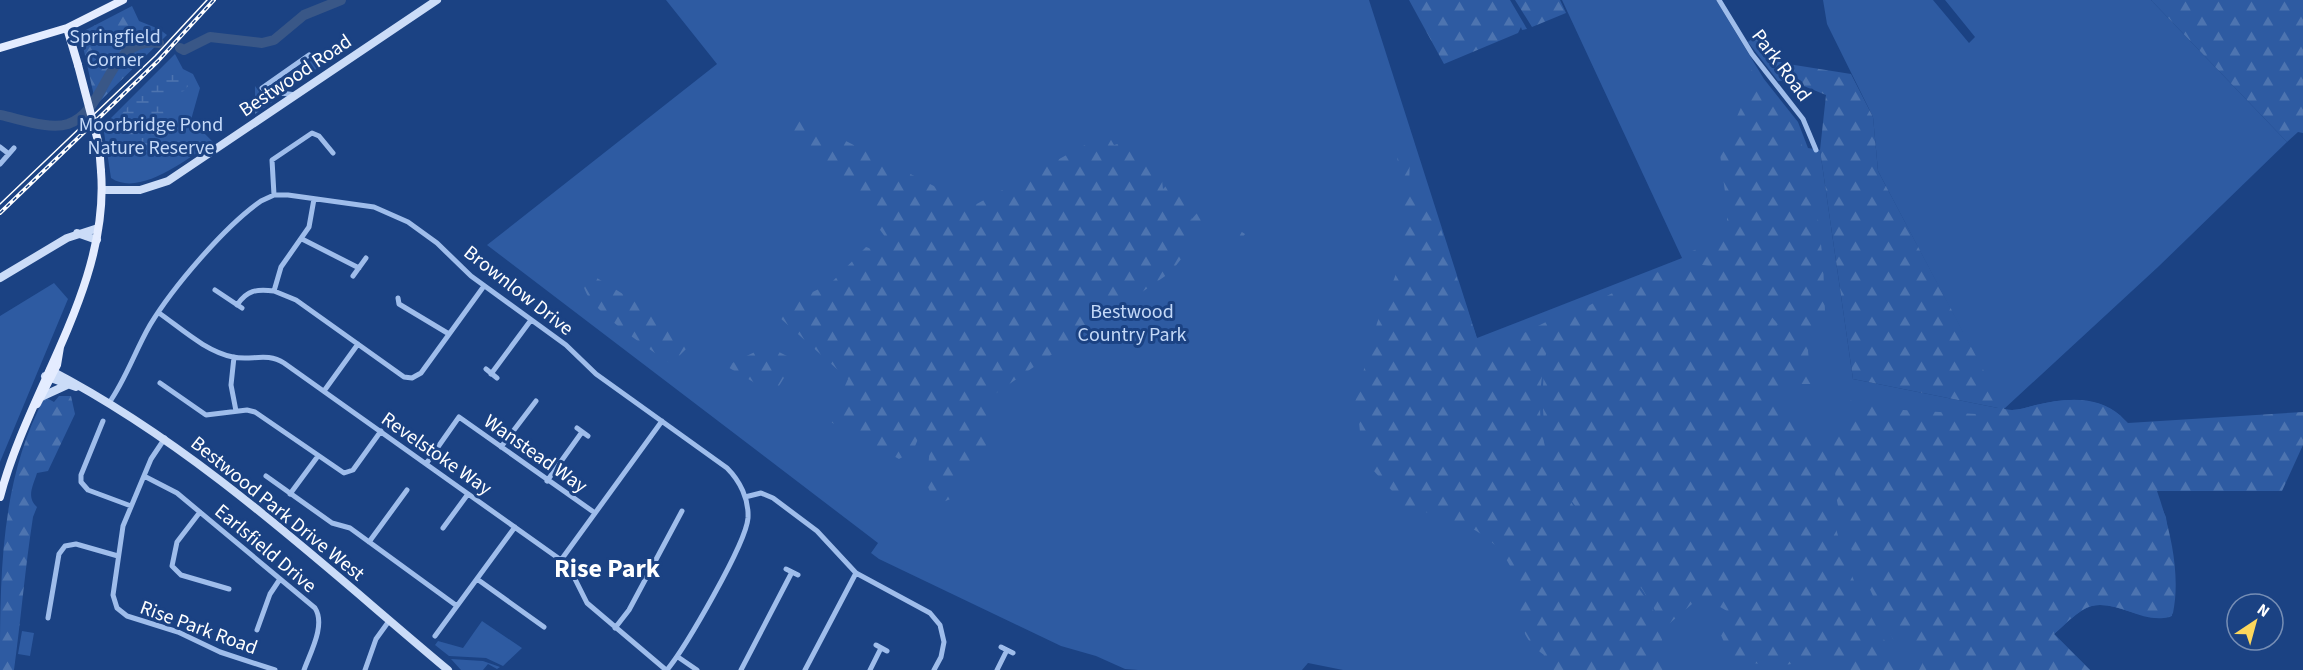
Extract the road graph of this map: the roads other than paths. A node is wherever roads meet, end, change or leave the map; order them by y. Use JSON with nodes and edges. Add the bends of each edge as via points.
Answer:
{"nodes":[{"id":1,"x":123,"y":0,"type":"edge"},
{"id":2,"x":437,"y":0,"type":"edge"},
{"id":3,"x":1719,"y":0,"type":"edge"},
{"id":4,"x":67,"y":28,"type":"junction"},
{"id":5,"x":0,"y":48,"type":"edge"},
{"id":6,"x":308,"y":57,"type":"dead end"},
{"id":7,"x":296,"y":95,"type":"junction"},
{"id":8,"x":0,"y":147,"type":"edge"},
{"id":9,"x":14,"y":148,"type":"dead end"},
{"id":10,"x":1816,"y":150,"type":"dead end"},
{"id":11,"x":324,"y":153,"type":"dead end"},
{"id":12,"x":9,"y":154,"type":"junction"},
{"id":13,"x":0,"y":164,"type":"edge"},
{"id":14,"x":103,"y":190,"type":"junction"},
{"id":15,"x":274,"y":195,"type":"junction"},
{"id":16,"x":314,"y":199,"type":"junction"},
{"id":17,"x":99,"y":228,"type":"junction"},
{"id":18,"x":77,"y":233,"type":"junction"},
{"id":19,"x":302,"y":239,"type":"junction"},
{"id":20,"x":97,"y":240,"type":"junction"},
{"id":21,"x":366,"y":258,"type":"dead end"},
{"id":22,"x":359,"y":268,"type":"junction"},
{"id":23,"x":353,"y":276,"type":"dead end"},
{"id":24,"x":0,"y":278,"type":"edge"},
{"id":25,"x":484,"y":286,"type":"junction"},
{"id":26,"x":215,"y":290,"type":"dead end"},
{"id":27,"x":273,"y":291,"type":"junction"},
{"id":28,"x":398,"y":298,"type":"dead end"},
{"id":29,"x":159,"y":313,"type":"junction"},
{"id":30,"x":531,"y":320,"type":"junction"},
{"id":31,"x":449,"y":334,"type":"junction"},
{"id":32,"x":358,"y":344,"type":"junction"},
{"id":33,"x":234,"y":357,"type":"junction"},
{"id":34,"x":51,"y":372,"type":"junction"},
{"id":35,"x":497,"y":378,"type":"dead end"},
{"id":36,"x":66,"y":381,"type":"junction"},
{"id":37,"x":160,"y":383,"type":"dead end"},
{"id":38,"x":324,"y":391,"type":"junction"},
{"id":39,"x":43,"y":396,"type":"junction"},
{"id":40,"x":536,"y":401,"type":"dead end"},
{"id":41,"x":109,"y":403,"type":"junction"},
{"id":42,"x":33,"y":408,"type":"junction"},
{"id":43,"x":236,"y":411,"type":"junction"},
{"id":44,"x":454,"y":413,"type":"dead end"},
{"id":45,"x":459,"y":417,"type":"junction"},
{"id":46,"x":103,"y":421,"type":"dead end"},
{"id":47,"x":662,"y":422,"type":"junction"},
{"id":48,"x":381,"y":431,"type":"junction"},
{"id":49,"x":582,"y":432,"type":"dead end"},
{"id":50,"x":165,"y":438,"type":"junction"},
{"id":51,"x":501,"y":447,"type":"junction"},
{"id":52,"x":318,"y":456,"type":"junction"},
{"id":53,"x":426,"y":464,"type":"junction"},
{"id":54,"x":144,"y":476,"type":"junction"},
{"id":55,"x":265,"y":477,"type":"dead end"},
{"id":56,"x":547,"y":481,"type":"junction"},
{"id":57,"x":290,"y":494,"type":"junction"},
{"id":58,"x":406,"y":494,"type":"dead end"},
{"id":59,"x":468,"y":494,"type":"junction"},
{"id":60,"x":0,"y":497,"type":"edge"},
{"id":61,"x":745,"y":497,"type":"junction"},
{"id":62,"x":131,"y":506,"type":"junction"},
{"id":63,"x":682,"y":511,"type":"dead end"},
{"id":64,"x":200,"y":512,"type":"junction"},
{"id":65,"x":595,"y":513,"type":"junction"},
{"id":66,"x":515,"y":527,"type":"junction"},
{"id":67,"x":443,"y":528,"type":"dead end"},
{"id":68,"x":369,"y":542,"type":"junction"},
{"id":69,"x":118,"y":556,"type":"junction"},
{"id":70,"x":561,"y":560,"type":"junction"},
{"id":71,"x":792,"y":572,"type":"dead end"},
{"id":72,"x":856,"y":573,"type":"junction"},
{"id":73,"x":280,"y":579,"type":"junction"},
{"id":74,"x":477,"y":579,"type":"junction"},
{"id":75,"x":230,"y":589,"type":"dead end"},
{"id":76,"x":457,"y":606,"type":"junction"},
{"id":77,"x":48,"y":618,"type":"dead end"},
{"id":78,"x":389,"y":621,"type":"junction"},
{"id":79,"x":544,"y":627,"type":"dead end"},
{"id":80,"x":615,"y":628,"type":"junction"},
{"id":81,"x":257,"y":630,"type":"dead end"},
{"id":82,"x":435,"y":636,"type":"dead end"},
{"id":83,"x":1001,"y":647,"type":"dead end"},
{"id":84,"x":881,"y":648,"type":"dead end"},
{"id":85,"x":678,"y":657,"type":"junction"},
{"id":86,"x":806,"y":668,"type":"edge"},
{"id":87,"x":275,"y":670,"type":"edge"},
{"id":88,"x":304,"y":670,"type":"edge"},
{"id":89,"x":365,"y":670,"type":"edge"},
{"id":90,"x":448,"y":670,"type":"edge"},
{"id":91,"x":666,"y":670,"type":"edge"},
{"id":92,"x":697,"y":670,"type":"edge"},
{"id":93,"x":741,"y":670,"type":"edge"},
{"id":94,"x":813,"y":670,"type":"edge"},
{"id":95,"x":870,"y":670,"type":"edge"},
{"id":96,"x":934,"y":670,"type":"edge"},
{"id":97,"x":997,"y":670,"type":"edge"}],
"edges":[{"from":1,"to":4,"type":"main road"},
{"from":2,"to":7,"type":"street","name":"Bestwood Road"},
{"from":3,"to":10,"type":"street","name":"Park Road","via":[[1752,54],[1803,119]]},
{"from":4,"to":5,"type":"main road"},
{"from":4,"to":14,"type":"main road","bridge":true,"via":[[99,145]]},
{"from":6,"to":7,"type":"street","via":[[262,88]]},
{"from":7,"to":14,"type":"street","name":"Bestwood Road","via":[[168,182],[140,190]]},
{"from":8,"to":12,"type":"street"},
{"from":9,"to":12,"type":"street"},
{"from":11,"to":15,"type":"street","via":[[331,151],[312,133],[274,157]]},
{"from":12,"to":13,"type":"street"},
{"from":14,"to":17,"type":"main road"},
{"from":15,"to":16,"type":"street","name":"Brownlow Drive"},
{"from":15,"to":29,"type":"street","via":[[252,208],[189,271]]},
{"from":16,"to":19,"type":"street","via":[[312,219]]},
{"from":16,"to":25,"type":"street","name":"Brownlow Drive","via":[[374,207],[398,216],[437,243]]},
{"from":17,"to":18,"type":"street"},
{"from":17,"to":20,"type":"main road"},
{"from":18,"to":20,"type":"street"},
{"from":18,"to":24,"type":"street"},
{"from":19,"to":22,"type":"street"},
{"from":19,"to":27,"type":"street","via":[[281,267]]},
{"from":20,"to":34,"type":"main road","via":[[87,279]]},
{"from":21,"to":22,"type":"street"},
{"from":22,"to":23,"type":"street"},
{"from":25,"to":30,"type":"street","name":"Brownlow Drive"},
{"from":25,"to":31,"type":"street"},
{"from":26,"to":27,"type":"street","via":[[239,306],[244,295],[252,291]]},
{"from":27,"to":32,"type":"street","via":[[296,300]]},
{"from":28,"to":31,"type":"street","via":[[399,304]]},
{"from":29,"to":33,"type":"street","name":"Revelstoke Way","via":[[213,350]]},
{"from":29,"to":41,"type":"street"},
{"from":30,"to":35,"type":"street","via":[[488,372]]},
{"from":30,"to":47,"type":"street","name":"Brownlow Drive"},
{"from":31,"to":32,"type":"street","via":[[421,373],[412,378],[404,377]]},
{"from":32,"to":38,"type":"street"},
{"from":33,"to":38,"type":"street","name":"Revelstoke Way","via":[[275,357]]},
{"from":33,"to":43,"type":"street","via":[[231,385]]},
{"from":34,"to":36,"type":"street","name":"Bestwood Park Drive West"},
{"from":34,"to":36,"type":"street"},
{"from":34,"to":39,"type":"main road"},
{"from":34,"to":42,"type":"main road"},
{"from":36,"to":39,"type":"street"},
{"from":36,"to":41,"type":"street","name":"Bestwood Park Drive West"},
{"from":37,"to":43,"type":"street","via":[[204,414]]},
{"from":38,"to":48,"type":"street","name":"Revelstoke Way"},
{"from":39,"to":42,"type":"main road"},
{"from":40,"to":51,"type":"street"},
{"from":41,"to":50,"type":"street","name":"Bestwood Park Drive West"},
{"from":42,"to":60,"type":"main road"},
{"from":43,"to":52,"type":"street","via":[[255,412]]},
{"from":44,"to":45,"type":"street","name":"Wanstead Way"},
{"from":45,"to":51,"type":"street","name":"Wanstead Way"},
{"from":45,"to":53,"type":"street","name":"Wanstead Way"},
{"from":46,"to":62,"type":"street","via":[[81,482],[88,490]]},
{"from":47,"to":61,"type":"street","name":"Brownlow Drive","via":[[727,468]]},
{"from":47,"to":65,"type":"street"},
{"from":48,"to":52,"type":"street","via":[[349,473],[342,473]]},
{"from":48,"to":53,"type":"street","name":"Revelstoke Way"},
{"from":49,"to":56,"type":"street"},
{"from":50,"to":54,"type":"street","name":"Rise Park Road"},
{"from":50,"to":78,"type":"street","name":"Bestwood Park Drive West"},
{"from":51,"to":56,"type":"street","name":"Wanstead Way"},
{"from":52,"to":57,"type":"street"},
{"from":53,"to":59,"type":"street","name":"Revelstoke Way"},
{"from":54,"to":62,"type":"street","name":"Rise Park Road"},
{"from":54,"to":64,"type":"street","name":"Earlsfield Drive","via":[[171,489]]},
{"from":55,"to":57,"type":"street"},
{"from":56,"to":65,"type":"street","name":"Wanstead Way"},
{"from":57,"to":68,"type":"street"},
{"from":58,"to":68,"type":"street"},
{"from":59,"to":66,"type":"street","name":"Revelstoke Way"},
{"from":59,"to":67,"type":"street"},
{"from":61,"to":72,"type":"street","via":[[761,493],[773,498],[817,531]]},
{"from":61,"to":85,"type":"street","name":"Brownlow Drive","via":[[748,518],[744,534]]},
{"from":62,"to":69,"type":"street","name":"Rise Park Road","via":[[121,531]]},
{"from":63,"to":80,"type":"street","via":[[629,610]]},
{"from":64,"to":73,"type":"street","name":"Earlsfield Drive"},
{"from":64,"to":75,"type":"street","via":[[177,542],[172,566],[181,575]]},
{"from":65,"to":70,"type":"street"},
{"from":66,"to":70,"type":"street","name":"Revelstoke Way"},
{"from":66,"to":74,"type":"street"},
{"from":68,"to":76,"type":"street"},
{"from":69,"to":77,"type":"street","via":[[76,544],[65,546],[59,555]]},
{"from":69,"to":87,"type":"street","name":"Rise Park Road","via":[[113,595],[121,612]]},
{"from":70,"to":80,"type":"street","name":"Revelstoke Way","via":[[573,571],[587,603]]},
{"from":71,"to":93,"type":"street"},
{"from":72,"to":86,"type":"street"},
{"from":72,"to":96,"type":"street","via":[[926,610],[936,620],[944,642]]},
{"from":73,"to":81,"type":"street"},
{"from":73,"to":88,"type":"street","name":"Earlsfield Drive","via":[[315,608],[319,617]]},
{"from":74,"to":76,"type":"street"},
{"from":74,"to":79,"type":"street","via":[[537,626]]},
{"from":76,"to":82,"type":"street","via":[[437,628]]},
{"from":78,"to":89,"type":"street","via":[[376,639]]},
{"from":78,"to":90,"type":"street","name":"Bestwood Park Drive West"},
{"from":80,"to":91,"type":"street","name":"Revelstoke Way"},
{"from":83,"to":97,"type":"street","via":[[1010,652]]},
{"from":84,"to":95,"type":"street"},
{"from":85,"to":91,"type":"street","name":"Brownlow Drive"},
{"from":85,"to":92,"type":"street"},
{"from":86,"to":94,"type":"street"}]}
